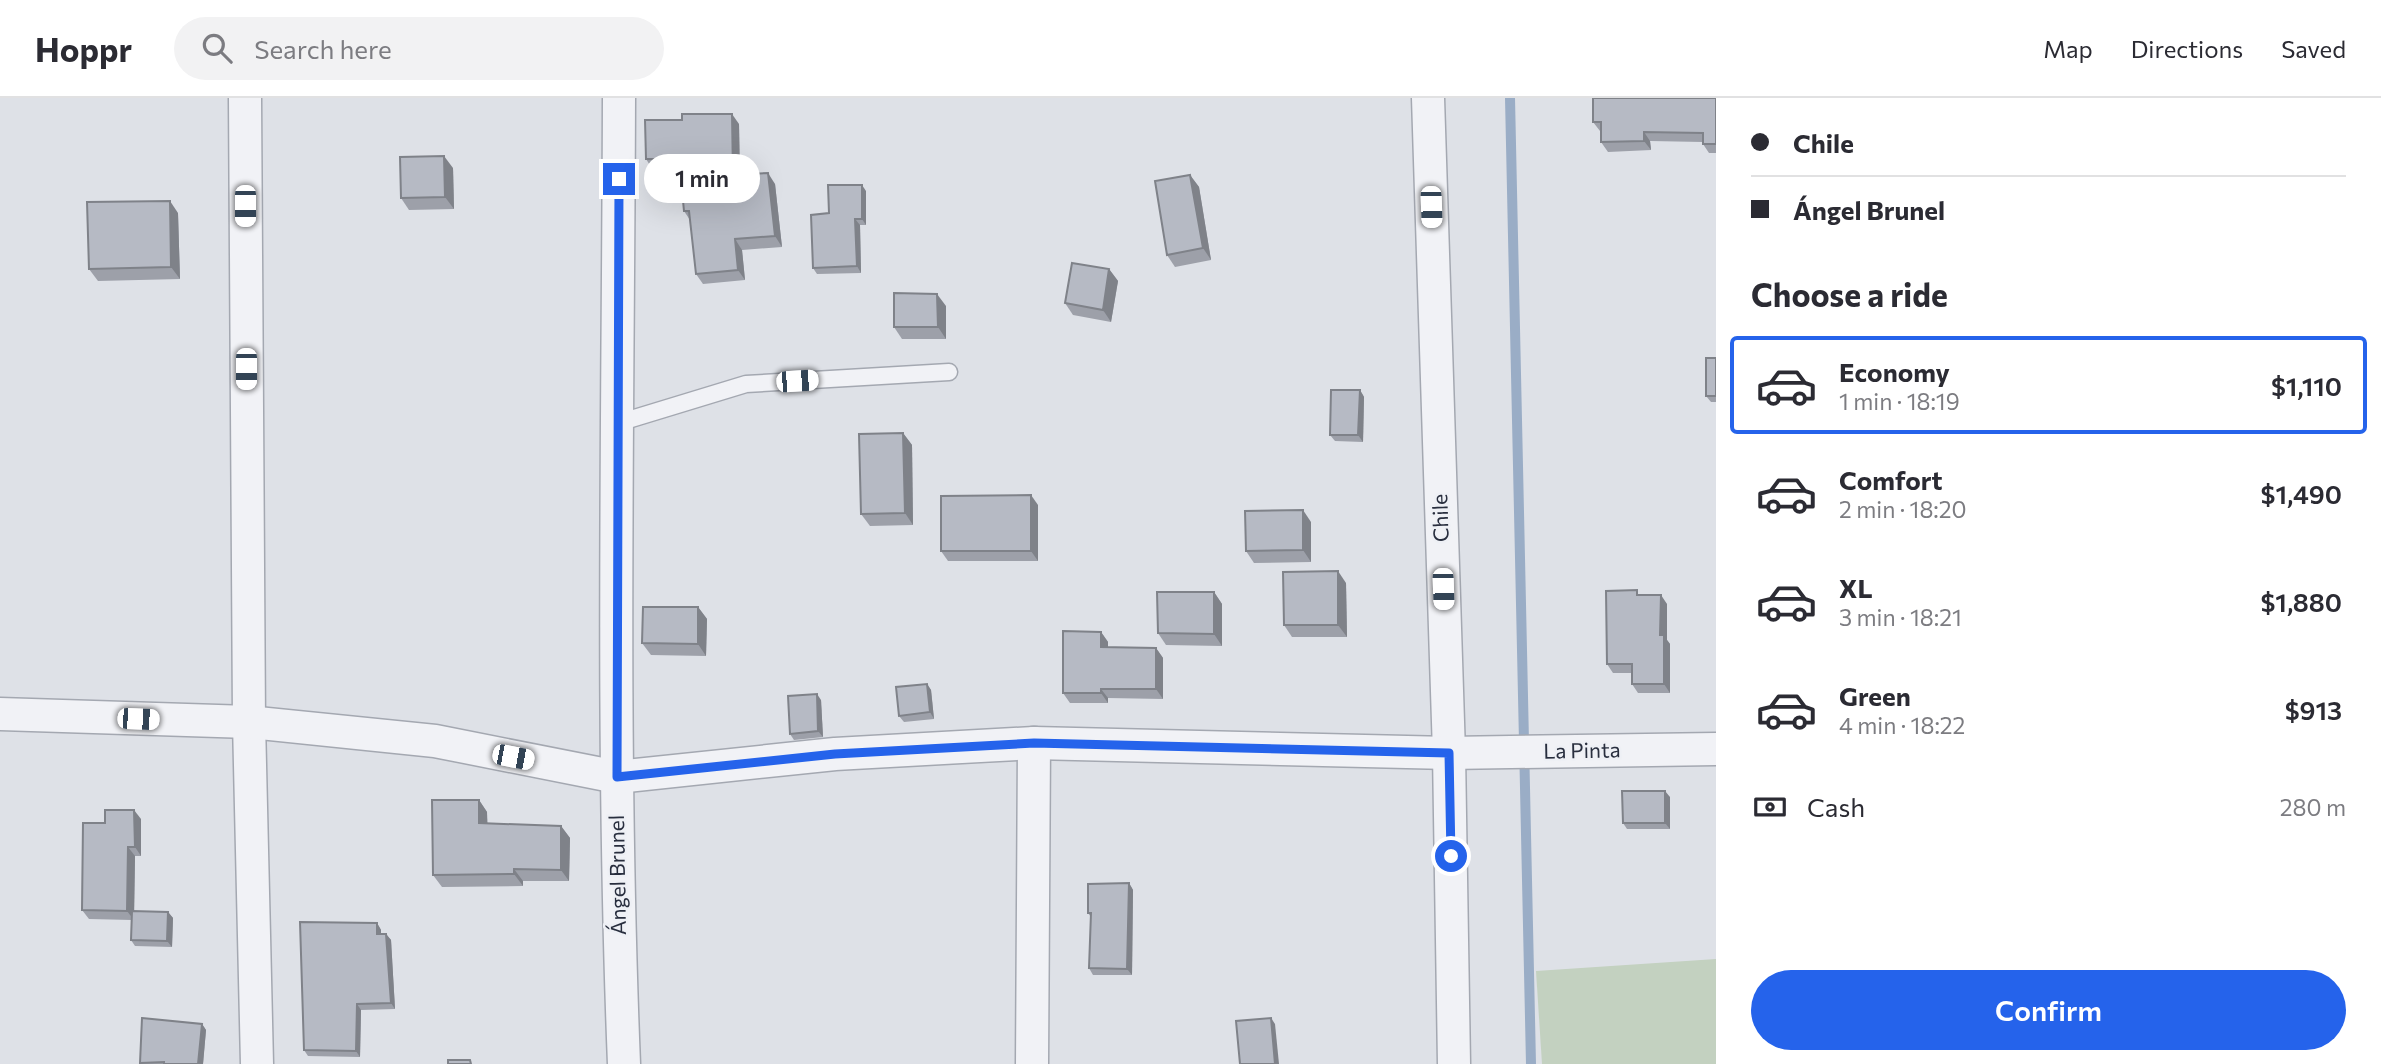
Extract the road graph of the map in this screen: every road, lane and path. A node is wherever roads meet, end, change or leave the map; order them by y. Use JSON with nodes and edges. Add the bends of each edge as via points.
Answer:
{"nodes":[{"id":1,"x":245,"y":98,"type":"edge"},
{"id":2,"x":619,"y":98,"type":"edge"},
{"id":3,"x":1428,"y":98,"type":"edge"},
{"id":4,"x":949,"y":372,"type":"dead end"},
{"id":5,"x":618,"y":423,"type":"junction"},
{"id":6,"x":0,"y":714,"type":"edge"},
{"id":7,"x":249,"y":722,"type":"junction"},
{"id":8,"x":1034,"y":743,"type":"junction"},
{"id":9,"x":1716,"y":750,"type":"edge"},
{"id":10,"x":1449,"y":753,"type":"junction"},
{"id":11,"x":617,"y":777,"type":"junction"},
{"id":12,"x":257,"y":1064,"type":"edge"},
{"id":13,"x":624,"y":1064,"type":"edge"},
{"id":14,"x":1032,"y":1064,"type":"edge"},
{"id":15,"x":1454,"y":1064,"type":"edge"}],
"edges":[{"from":1,"to":7,"type":"street"},
{"from":2,"to":5,"type":"street","name":"Ángel Brunel"},
{"from":3,"to":10,"type":"street","name":"Chile"},
{"from":4,"to":5,"type":"lane","via":[[746,384]]},
{"from":5,"to":11,"type":"street","name":"Ángel Brunel"},
{"from":6,"to":7,"type":"street","name":"La Pinta"},
{"from":7,"to":11,"type":"street","name":"La Pinta","via":[[435,741]]},
{"from":7,"to":12,"type":"street"},
{"from":8,"to":10,"type":"street","name":"La Pinta"},
{"from":8,"to":11,"type":"street","name":"La Pinta","via":[[835,754]]},
{"from":8,"to":14,"type":"street"},
{"from":9,"to":10,"type":"street","name":"La Pinta"},
{"from":10,"to":15,"type":"street","name":"Chile"},
{"from":11,"to":13,"type":"street","name":"Ángel Brunel"}]}
